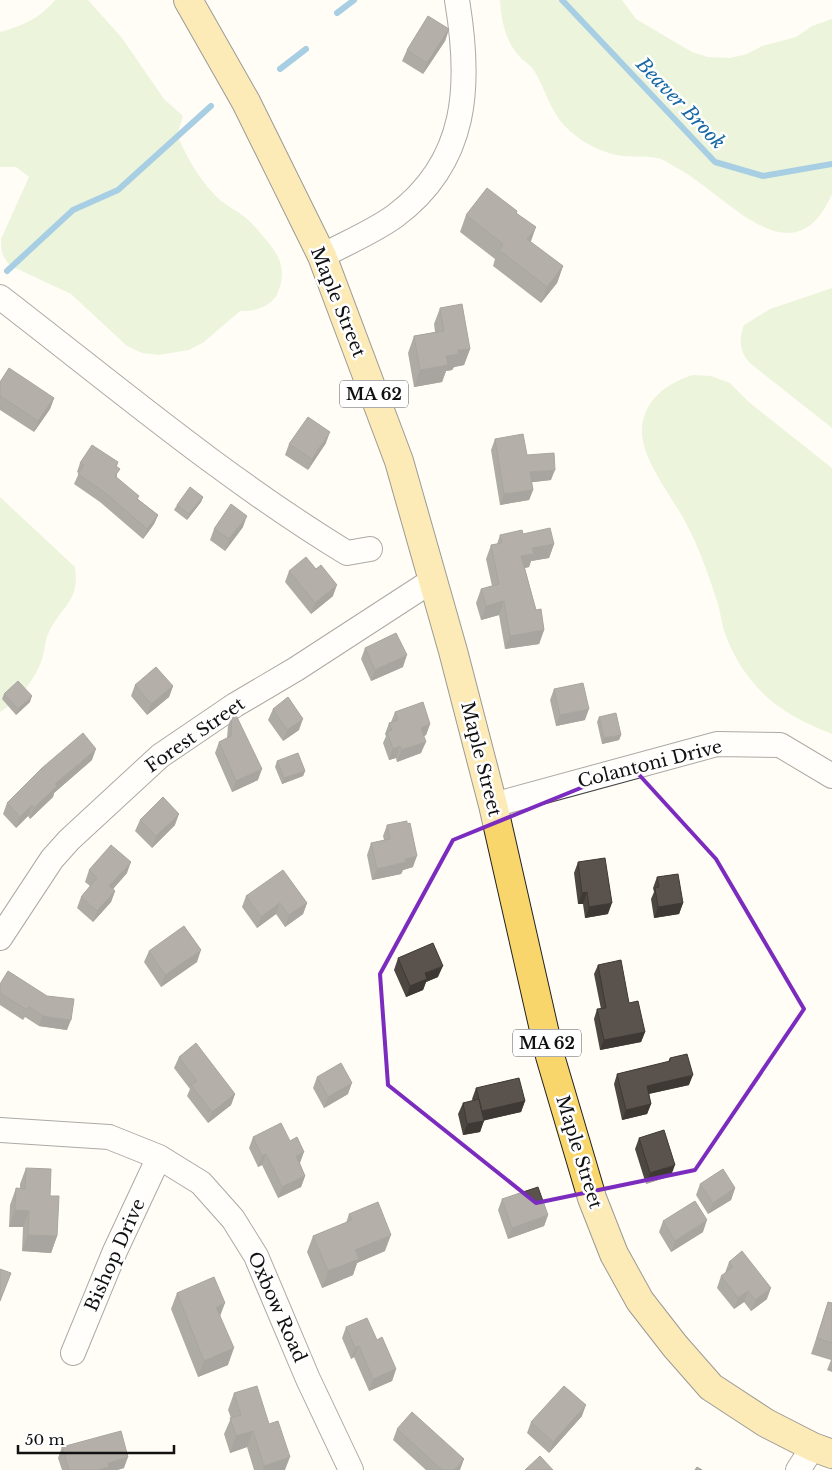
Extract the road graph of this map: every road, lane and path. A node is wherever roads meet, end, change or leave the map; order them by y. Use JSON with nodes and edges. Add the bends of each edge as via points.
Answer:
{"nodes":[{"id":1,"x":188,"y":0,"type":"edge"},
{"id":2,"x":457,"y":0,"type":"edge"},
{"id":3,"x":322,"y":256,"type":"junction"},
{"id":4,"x":0,"y":297,"type":"edge"},
{"id":5,"x":370,"y":548,"type":"dead end"},
{"id":6,"x":433,"y":580,"type":"junction"},
{"id":7,"x":832,"y":776,"type":"edge"},
{"id":8,"x":493,"y":805,"type":"junction"},
{"id":9,"x":0,"y":938,"type":"edge"},
{"id":10,"x":0,"y":1130,"type":"edge"},
{"id":11,"x":159,"y":1157,"type":"junction"},
{"id":12,"x":73,"y":1353,"type":"dead end"},
{"id":13,"x":822,"y":1451,"type":"edge"},
{"id":14,"x":351,"y":1470,"type":"edge"},
{"id":15,"x":798,"y":1470,"type":"edge"}],
"edges":[{"from":1,"to":3,"type":"main road","name":"Maple Street","number":"MA 62","via":[[246,102]]},
{"from":2,"to":3,"type":"street","via":[[463,35],[464,93],[454,138],[443,164],[429,184],[393,217]]},
{"from":3,"to":6,"type":"main road","name":"Maple Street","number":"MA 62","via":[[399,461]]},
{"from":4,"to":5,"type":"street","via":[[207,457],[309,530],[346,553]]},
{"from":6,"to":8,"type":"main road","name":"Maple Street","number":"MA 62"},
{"from":6,"to":9,"type":"street","name":"Forest Street","via":[[160,756],[69,840]]},
{"from":7,"to":8,"type":"street","name":"Colantoni Drive","via":[[780,745],[716,744]]},
{"from":8,"to":13,"type":"main road","name":"Maple Street","number":"MA 62","via":[[550,1056],[592,1198],[614,1254],[640,1301],[711,1386],[766,1423]]},
{"from":10,"to":11,"type":"street","name":"Oxbow Road","via":[[109,1137]]},
{"from":11,"to":12,"type":"street","name":"Bishop Drive","via":[[115,1251]]},
{"from":11,"to":14,"type":"street","name":"Oxbow Road","via":[[201,1183],[232,1219],[256,1256]]},
{"from":13,"to":15,"type":"street"}]}
